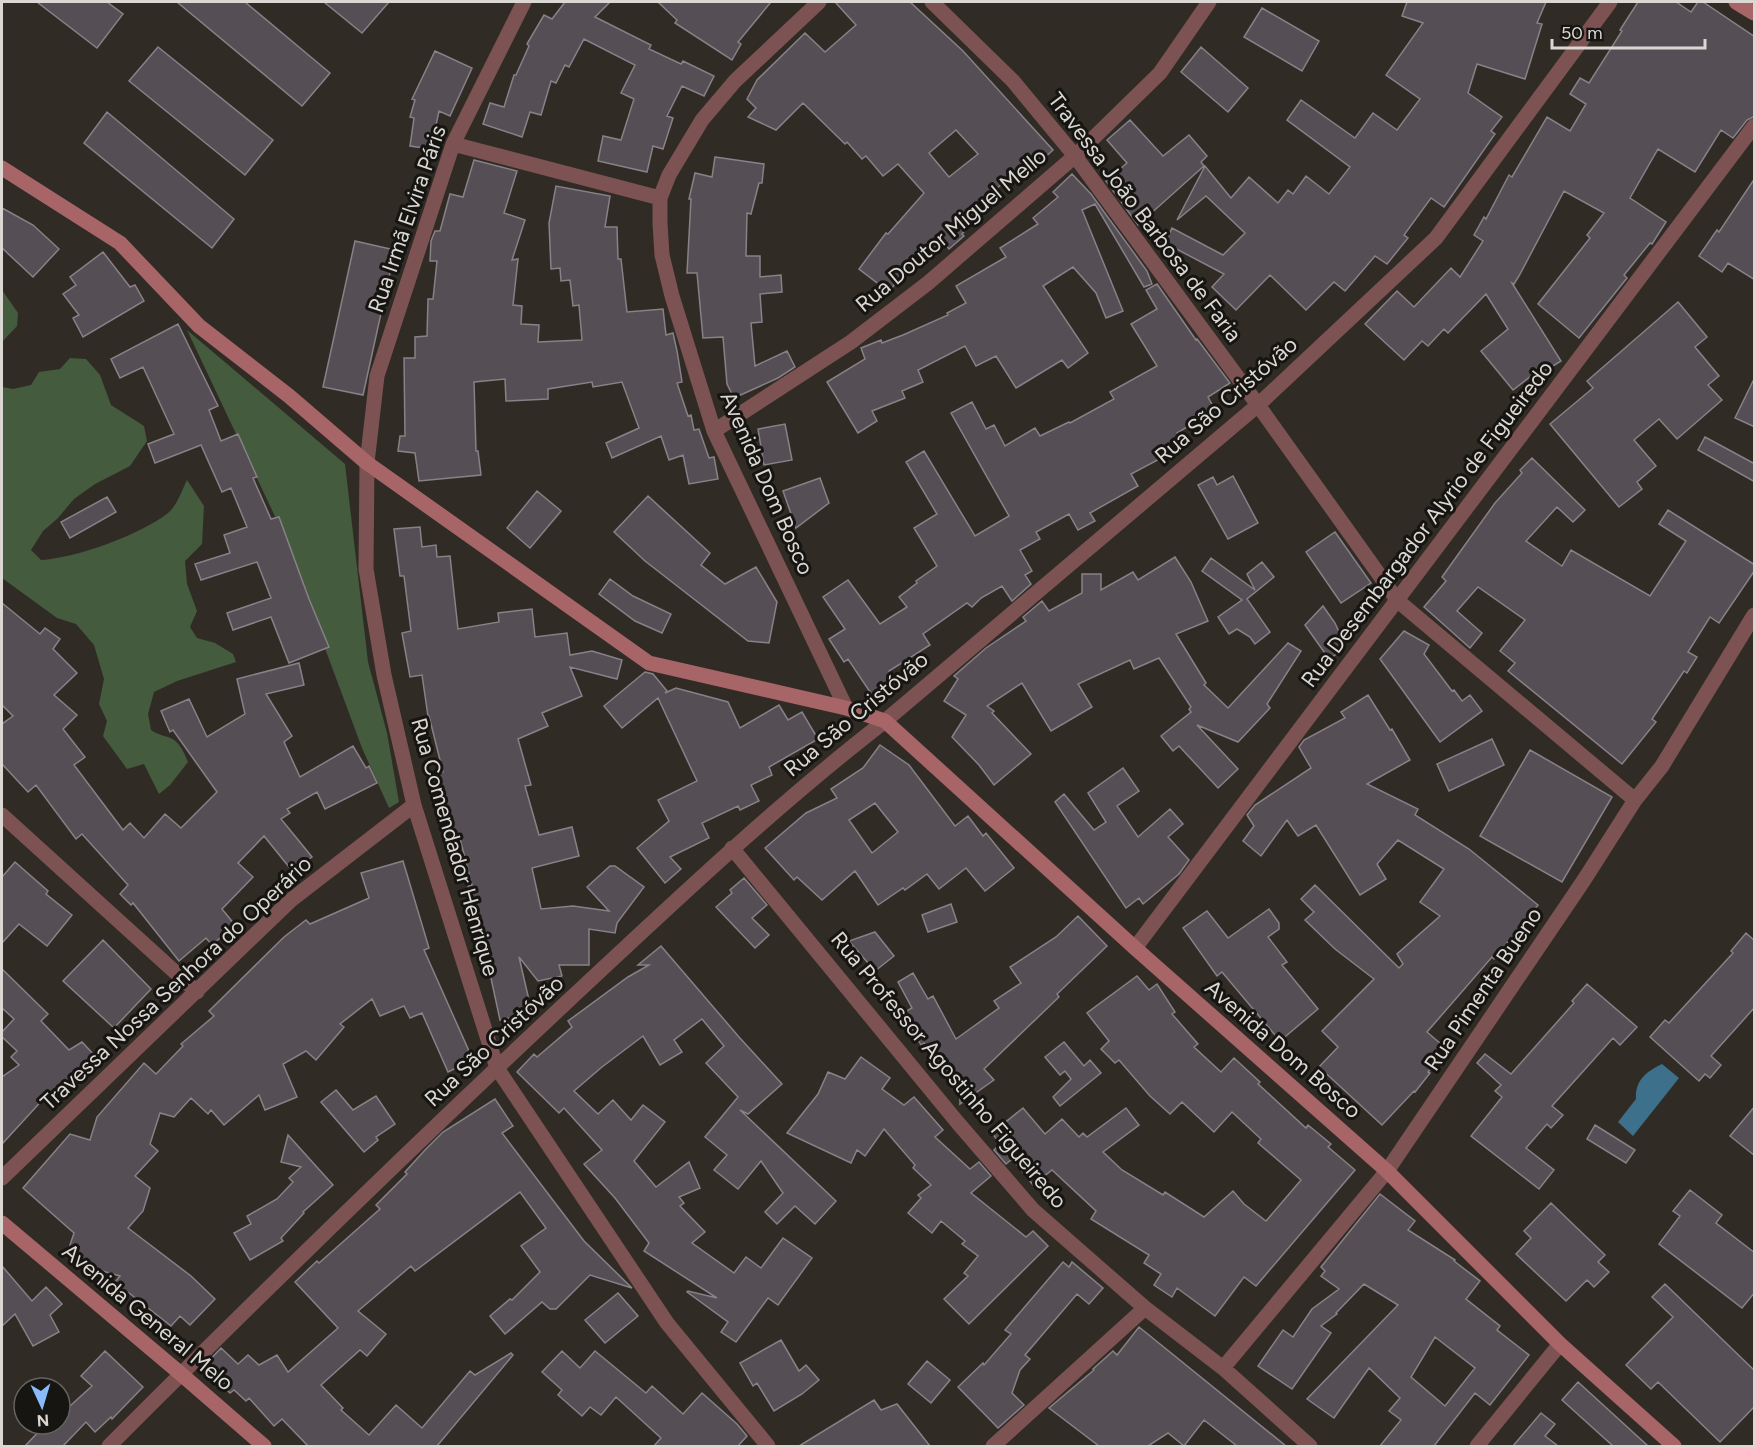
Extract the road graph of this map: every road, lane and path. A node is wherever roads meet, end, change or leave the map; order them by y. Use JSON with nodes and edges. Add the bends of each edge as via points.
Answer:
{"nodes":[{"id":1,"x":524,"y":2,"type":"edge"},
{"id":2,"x":819,"y":2,"type":"edge"},
{"id":3,"x":932,"y":2,"type":"edge"},
{"id":4,"x":1209,"y":2,"type":"edge"},
{"id":5,"x":1610,"y":2,"type":"edge"},
{"id":6,"x":1736,"y":2,"type":"edge"},
{"id":7,"x":1755,"y":13,"type":"edge"},
{"id":8,"x":1755,"y":126,"type":"edge"},
{"id":9,"x":453,"y":144,"type":"junction"},
{"id":10,"x":1075,"y":156,"type":"junction"},
{"id":11,"x":2,"y":168,"type":"edge"},
{"id":12,"x":660,"y":198,"type":"junction"},
{"id":13,"x":1258,"y":405,"type":"junction"},
{"id":14,"x":714,"y":431,"type":"junction"},
{"id":15,"x":367,"y":463,"type":"junction"},
{"id":16,"x":1398,"y":602,"type":"junction"},
{"id":17,"x":1755,"y":615,"type":"edge"},
{"id":18,"x":846,"y":708,"type":"junction"},
{"id":19,"x":885,"y":721,"type":"junction"},
{"id":20,"x":1635,"y":800,"type":"junction"},
{"id":21,"x":414,"y":805,"type":"junction"},
{"id":22,"x":2,"y":815,"type":"edge"},
{"id":23,"x":732,"y":848,"type":"junction"},
{"id":24,"x":1135,"y":948,"type":"junction"},
{"id":25,"x":197,"y":992,"type":"junction"},
{"id":26,"x":497,"y":1068,"type":"junction"},
{"id":27,"x":1388,"y":1171,"type":"junction"},
{"id":28,"x":2,"y":1178,"type":"edge"},
{"id":29,"x":2,"y":1223,"type":"edge"},
{"id":30,"x":1145,"y":1308,"type":"junction"},
{"id":31,"x":1560,"y":1344,"type":"junction"},
{"id":32,"x":1223,"y":1368,"type":"junction"},
{"id":33,"x":182,"y":1374,"type":"junction"},
{"id":34,"x":109,"y":1446,"type":"edge"},
{"id":35,"x":264,"y":1446,"type":"edge"},
{"id":36,"x":768,"y":1446,"type":"edge"},
{"id":37,"x":993,"y":1446,"type":"edge"},
{"id":38,"x":1310,"y":1446,"type":"edge"},
{"id":39,"x":1477,"y":1446,"type":"edge"},
{"id":40,"x":1674,"y":1446,"type":"edge"}],
"edges":[{"from":1,"to":9,"type":"street","name":"Rua Irmã Elvira Páris"},
{"from":2,"to":12,"type":"street","via":[[735,81],[702,120]]},
{"from":3,"to":10,"type":"street","name":"Travessa João Barbosa de Faria","via":[[1012,81]]},
{"from":4,"to":10,"type":"street","name":"Rua Doutor Miguel Mello","via":[[1160,73]]},
{"from":5,"to":13,"type":"street","name":"Rua São Cristóvão","via":[[1436,238]]},
{"from":6,"to":7,"type":"street"},
{"from":8,"to":16,"type":"street","name":"Rua Desembargador Alyrio de Figueiredo"},
{"from":9,"to":12,"type":"street"},
{"from":9,"to":15,"type":"street","name":"Rua Irmã Elvira Páris","via":[[377,376]]},
{"from":10,"to":13,"type":"street","name":"Travessa João Barbosa de Faria"},
{"from":10,"to":14,"type":"street","name":"Rua Doutor Miguel Mello","via":[[919,290],[851,342]]},
{"from":11,"to":15,"type":"street","via":[[120,243],[199,326]]},
{"from":12,"to":14,"type":"street","name":"Avenida Dom Bosco","via":[[662,255]]},
{"from":13,"to":16,"type":"street","name":"Travessa João Barbosa de Faria"},
{"from":13,"to":19,"type":"street","name":"Rua São Cristóvão"},
{"from":14,"to":18,"type":"street","name":"Avenida Dom Bosco"},
{"from":15,"to":18,"type":"street","name":"Avenida Dom Bosco","via":[[649,663]]},
{"from":15,"to":21,"type":"street","name":"Rua Comendador Henrique","via":[[366,569],[384,675]]},
{"from":16,"to":20,"type":"street","name":"Travessa João Barbosa de Faria"},
{"from":16,"to":24,"type":"street","name":"Rua Desembargador Alyrio de Figueiredo"},
{"from":17,"to":20,"type":"street","name":"Rua Pimenta Bueno","via":[[1662,766]]},
{"from":18,"to":19,"type":"street","name":"Avenida Dom Bosco"},
{"from":19,"to":23,"type":"street","name":"Rua São Cristóvão"},
{"from":19,"to":24,"type":"street","name":"Avenida Dom Bosco"},
{"from":20,"to":27,"type":"street","name":"Rua Pimenta Bueno"},
{"from":21,"to":25,"type":"street","name":"Travessa Nossa Senhora do Operário","via":[[291,900]]},
{"from":21,"to":26,"type":"street","name":"Rua Comendador Henrique"},
{"from":22,"to":25,"type":"street"},
{"from":23,"to":26,"type":"street","name":"Rua São Cristóvão"},
{"from":23,"to":30,"type":"street","name":"Rua Professor Agostinho Figueiredo","via":[[1033,1210]]},
{"from":24,"to":27,"type":"street","name":"Avenida Dom Bosco"},
{"from":25,"to":28,"type":"street","name":"Travessa Nossa Senhora do Operário"},
{"from":26,"to":33,"type":"street","name":"Rua São Cristóvão"},
{"from":26,"to":36,"type":"street","name":"Rua Comendador Henrique","via":[[667,1323]]},
{"from":27,"to":31,"type":"street","name":"Avenida Dom Bosco"},
{"from":27,"to":32,"type":"street","name":"Rua Pimenta Bueno"},
{"from":29,"to":33,"type":"street","name":"Avenida General Melo"},
{"from":30,"to":32,"type":"street","name":"Rua Professor Agostinho Figueiredo"},
{"from":30,"to":37,"type":"street"},
{"from":31,"to":39,"type":"street"},
{"from":31,"to":40,"type":"street","name":"Avenida Dom Bosco"},
{"from":32,"to":38,"type":"street","name":"Rua Professor Agostinho Figueiredo"},
{"from":33,"to":34,"type":"street","name":"Rua São Cristóvão"},
{"from":33,"to":35,"type":"street","name":"Avenida General Melo"}]}
